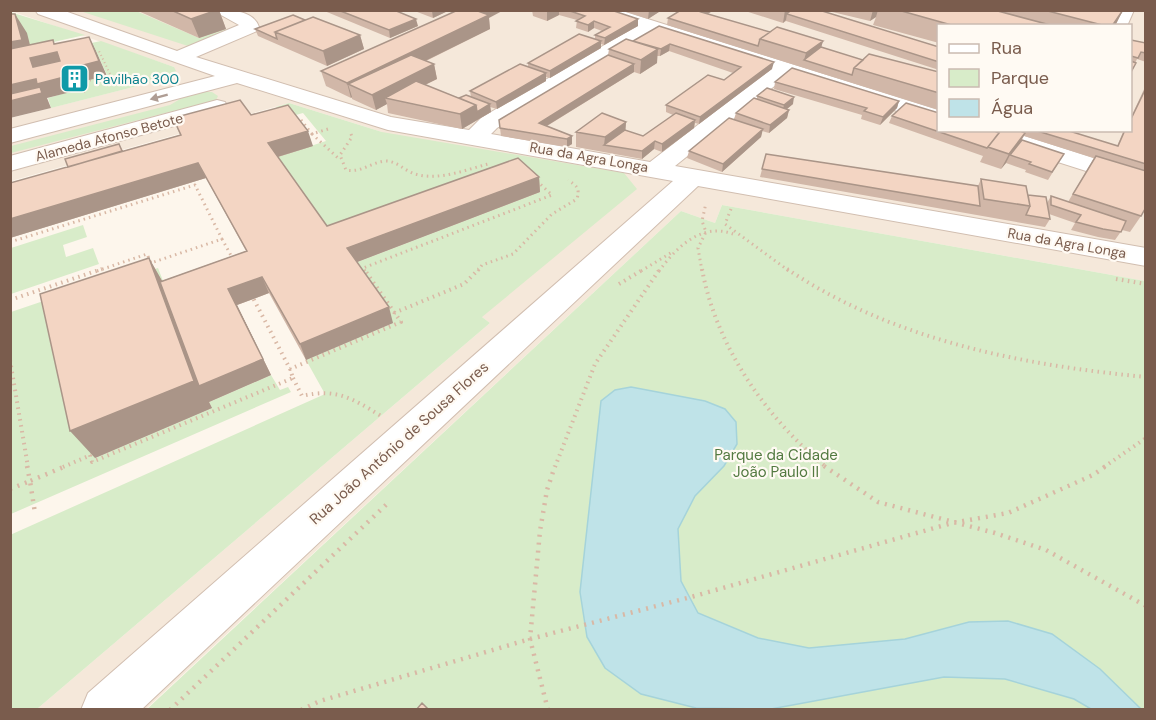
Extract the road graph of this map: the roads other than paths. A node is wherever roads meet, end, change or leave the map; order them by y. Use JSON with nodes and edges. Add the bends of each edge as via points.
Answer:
{"nodes":[{"id":1,"x":44,"y":10,"type":"edge"},
{"id":2,"x":221,"y":10,"type":"edge"},
{"id":3,"x":599,"y":10,"type":"edge"},
{"id":4,"x":676,"y":10,"type":"edge"},
{"id":5,"x":1125,"y":10,"type":"edge"},
{"id":6,"x":1118,"y":24,"type":"edge"},
{"id":7,"x":650,"y":26,"type":"junction"},
{"id":8,"x":178,"y":58,"type":"junction"},
{"id":9,"x":784,"y":68,"type":"junction"},
{"id":10,"x":236,"y":77,"type":"junction"},
{"id":11,"x":313,"y":83,"type":"dead end"},
{"id":12,"x":289,"y":100,"type":"junction"},
{"id":13,"x":937,"y":116,"type":"edge"},
{"id":14,"x":987,"y":132,"type":"edge"},
{"id":15,"x":10,"y":136,"type":"edge"},
{"id":16,"x":474,"y":138,"type":"junction"},
{"id":17,"x":10,"y":164,"type":"edge"},
{"id":18,"x":656,"y":169,"type":"junction"},
{"id":19,"x":1146,"y":183,"type":"edge"},
{"id":20,"x":700,"y":189,"type":"junction"},
{"id":21,"x":1146,"y":257,"type":"edge"},
{"id":22,"x":105,"y":710,"type":"edge"}],
"edges":[{"from":1,"to":8,"type":"street","name":"Rua da Agra Longa"},
{"from":2,"to":8,"type":"street","via":[[250,27]]},
{"from":3,"to":7,"type":"street"},
{"from":4,"to":7,"type":"street"},
{"from":5,"to":6,"type":"street"},
{"from":7,"to":9,"type":"street"},
{"from":7,"to":16,"type":"street","via":[[489,123]]},
{"from":8,"to":10,"type":"street","name":"Rua da Agra Longa"},
{"from":9,"to":13,"type":"street"},
{"from":9,"to":18,"type":"street"},
{"from":10,"to":12,"type":"street","name":"Rua da Agra Longa"},
{"from":10,"to":15,"type":"street","name":"Alameda Afonso Betote","one_way":true},
{"from":11,"to":12,"type":"street","name":"Alameda Afonso Betote"},
{"from":12,"to":16,"type":"street","name":"Rua da Agra Longa"},
{"from":12,"to":17,"type":"street","name":"Alameda Afonso Betote"},
{"from":14,"to":19,"type":"street"},
{"from":16,"to":18,"type":"street","name":"Rua da Agra Longa"},
{"from":18,"to":20,"type":"street","name":"Rua da Agra Longa"},
{"from":20,"to":21,"type":"street","name":"Rua da Agra Longa"},
{"from":20,"to":22,"type":"street","name":"Rua João António de Sousa Flores"}]}
